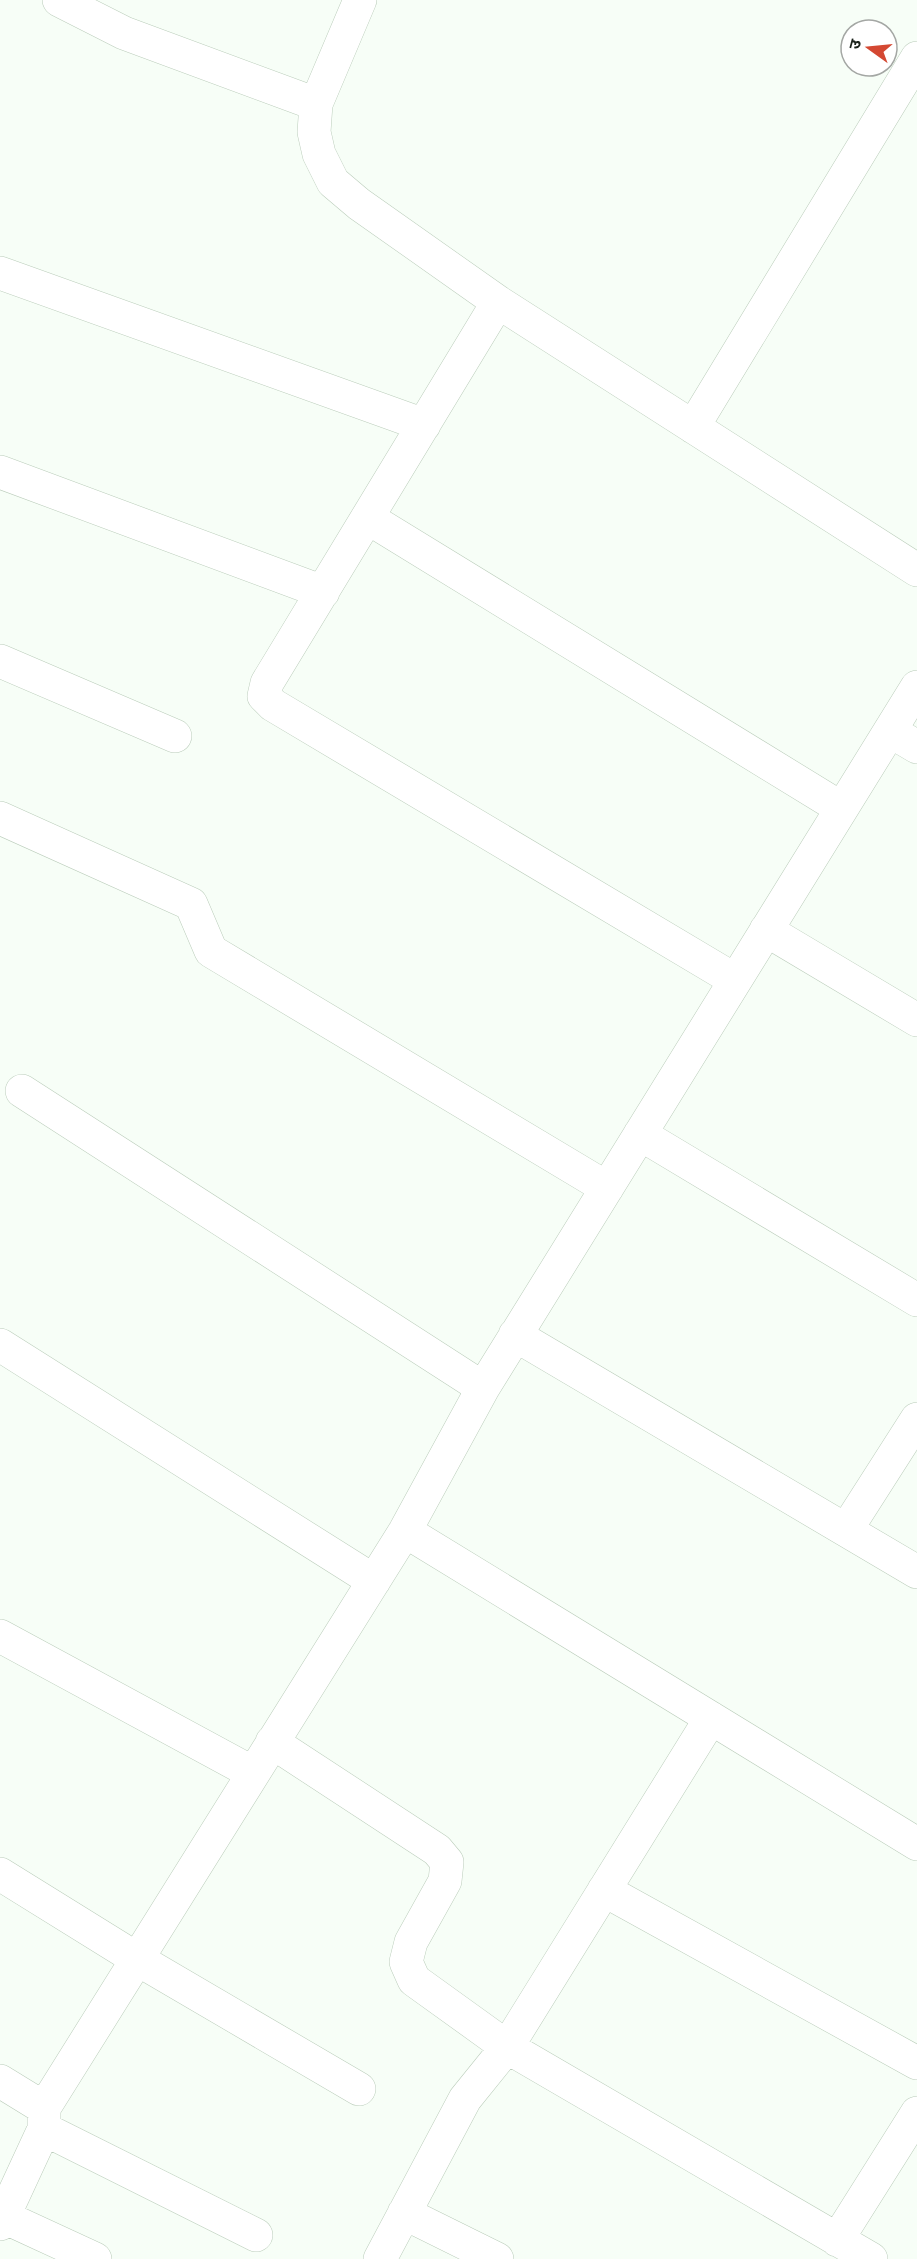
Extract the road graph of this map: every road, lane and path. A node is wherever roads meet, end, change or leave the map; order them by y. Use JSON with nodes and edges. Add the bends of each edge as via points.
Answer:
{"nodes":[{"id":1,"x":59,"y":0,"type":"edge"},
{"id":2,"x":360,"y":0,"type":"edge"},
{"id":3,"x":917,"y":58,"type":"edge"},
{"id":4,"x":316,"y":104,"type":"junction"},
{"id":5,"x":0,"y":273,"type":"edge"},
{"id":6,"x":498,"y":302,"type":"junction"},
{"id":7,"x":424,"y":425,"type":"junction"},
{"id":8,"x":693,"y":427,"type":"junction"},
{"id":9,"x":0,"y":472,"type":"edge"},
{"id":10,"x":368,"y":518,"type":"junction"},
{"id":11,"x":917,"y":570,"type":"edge"},
{"id":12,"x":323,"y":592,"type":"junction"},
{"id":13,"x":0,"y":661,"type":"edge"},
{"id":14,"x":917,"y":687,"type":"edge"},
{"id":15,"x":175,"y":736,"type":"dead end"},
{"id":16,"x":903,"y":739,"type":"edge"},
{"id":17,"x":841,"y":808,"type":"junction"},
{"id":18,"x":0,"y":818,"type":"edge"},
{"id":19,"x":766,"y":930,"type":"junction"},
{"id":20,"x":735,"y":980,"type":"junction"},
{"id":21,"x":917,"y":1020,"type":"edge"},
{"id":22,"x":22,"y":1091,"type":"dead end"},
{"id":23,"x":640,"y":1134,"type":"junction"},
{"id":24,"x":607,"y":1188,"type":"junction"},
{"id":25,"x":917,"y":1300,"type":"edge"},
{"id":26,"x":515,"y":1335,"type":"junction"},
{"id":27,"x":0,"y":1345,"type":"edge"},
{"id":28,"x":483,"y":1388,"type":"junction"},
{"id":29,"x":917,"y":1419,"type":"edge"},
{"id":30,"x":846,"y":1530,"type":"junction"},
{"id":31,"x":405,"y":1531,"type":"junction"},
{"id":32,"x":917,"y":1572,"type":"edge"},
{"id":33,"x":374,"y":1581,"type":"junction"},
{"id":34,"x":0,"y":1636,"type":"edge"},
{"id":35,"x":711,"y":1718,"type":"junction"},
{"id":36,"x":272,"y":1742,"type":"junction"},
{"id":37,"x":253,"y":1773,"type":"junction"},
{"id":38,"x":917,"y":1844,"type":"edge"},
{"id":39,"x":0,"y":1874,"type":"edge"},
{"id":40,"x":604,"y":1890,"type":"junction"},
{"id":41,"x":137,"y":1959,"type":"junction"},
{"id":42,"x":507,"y":2047,"type":"junction"},
{"id":43,"x":917,"y":2063,"type":"edge"},
{"id":44,"x":0,"y":2081,"type":"edge"},
{"id":45,"x":360,"y":2089,"type":"dead end"},
{"id":46,"x":917,"y":2113,"type":"edge"},
{"id":47,"x":44,"y":2118,"type":"junction"},
{"id":48,"x":404,"y":2213,"type":"junction"},
{"id":49,"x":2,"y":2220,"type":"edge"},
{"id":50,"x":256,"y":2235,"type":"dead end"},
{"id":51,"x":837,"y":2240,"type":"junction"},
{"id":52,"x":95,"y":2259,"type":"edge"},
{"id":53,"x":380,"y":2259,"type":"edge"},
{"id":54,"x":497,"y":2259,"type":"edge"},
{"id":55,"x":871,"y":2259,"type":"edge"}],
"edges":[{"from":1,"to":4,"type":"street","via":[[124,33]]},
{"from":2,"to":4,"type":"street"},
{"from":3,"to":8,"type":"street"},
{"from":4,"to":6,"type":"street","via":[[314,132],[333,182]]},
{"from":5,"to":7,"type":"street"},
{"from":6,"to":7,"type":"street"},
{"from":6,"to":8,"type":"street"},
{"from":7,"to":10,"type":"street"},
{"from":8,"to":11,"type":"street"},
{"from":9,"to":12,"type":"street"},
{"from":10,"to":12,"type":"street"},
{"from":10,"to":17,"type":"street"},
{"from":12,"to":20,"type":"street","via":[[267,682],[264,696],[273,705]]},
{"from":13,"to":15,"type":"street"},
{"from":14,"to":16,"type":"street"},
{"from":16,"to":17,"type":"street"},
{"from":17,"to":19,"type":"street"},
{"from":18,"to":24,"type":"street","via":[[191,904],[211,951]]},
{"from":19,"to":20,"type":"street"},
{"from":19,"to":21,"type":"street"},
{"from":20,"to":23,"type":"street"},
{"from":22,"to":28,"type":"street"},
{"from":23,"to":24,"type":"street"},
{"from":23,"to":25,"type":"street"},
{"from":24,"to":26,"type":"street"},
{"from":26,"to":28,"type":"street"},
{"from":26,"to":30,"type":"street"},
{"from":27,"to":33,"type":"street"},
{"from":28,"to":31,"type":"street"},
{"from":29,"to":30,"type":"street"},
{"from":30,"to":32,"type":"street"},
{"from":31,"to":33,"type":"street"},
{"from":31,"to":35,"type":"street"},
{"from":33,"to":36,"type":"street"},
{"from":34,"to":37,"type":"street"},
{"from":35,"to":38,"type":"street"},
{"from":35,"to":40,"type":"street"},
{"from":36,"to":37,"type":"street"},
{"from":36,"to":42,"type":"street","via":[[437,1850],[447,1862],[445,1881],[411,1942],[406,1962],[414,1980]]},
{"from":37,"to":41,"type":"street"},
{"from":39,"to":41,"type":"street"},
{"from":40,"to":42,"type":"street"},
{"from":40,"to":43,"type":"street"},
{"from":41,"to":45,"type":"street"},
{"from":41,"to":47,"type":"street"},
{"from":42,"to":48,"type":"street","via":[[465,2098]]},
{"from":42,"to":51,"type":"street"},
{"from":44,"to":47,"type":"street"},
{"from":46,"to":51,"type":"street"},
{"from":47,"to":49,"type":"street"},
{"from":47,"to":50,"type":"street"},
{"from":48,"to":53,"type":"street"},
{"from":48,"to":54,"type":"street"},
{"from":49,"to":52,"type":"street"},
{"from":51,"to":55,"type":"street"}]}
